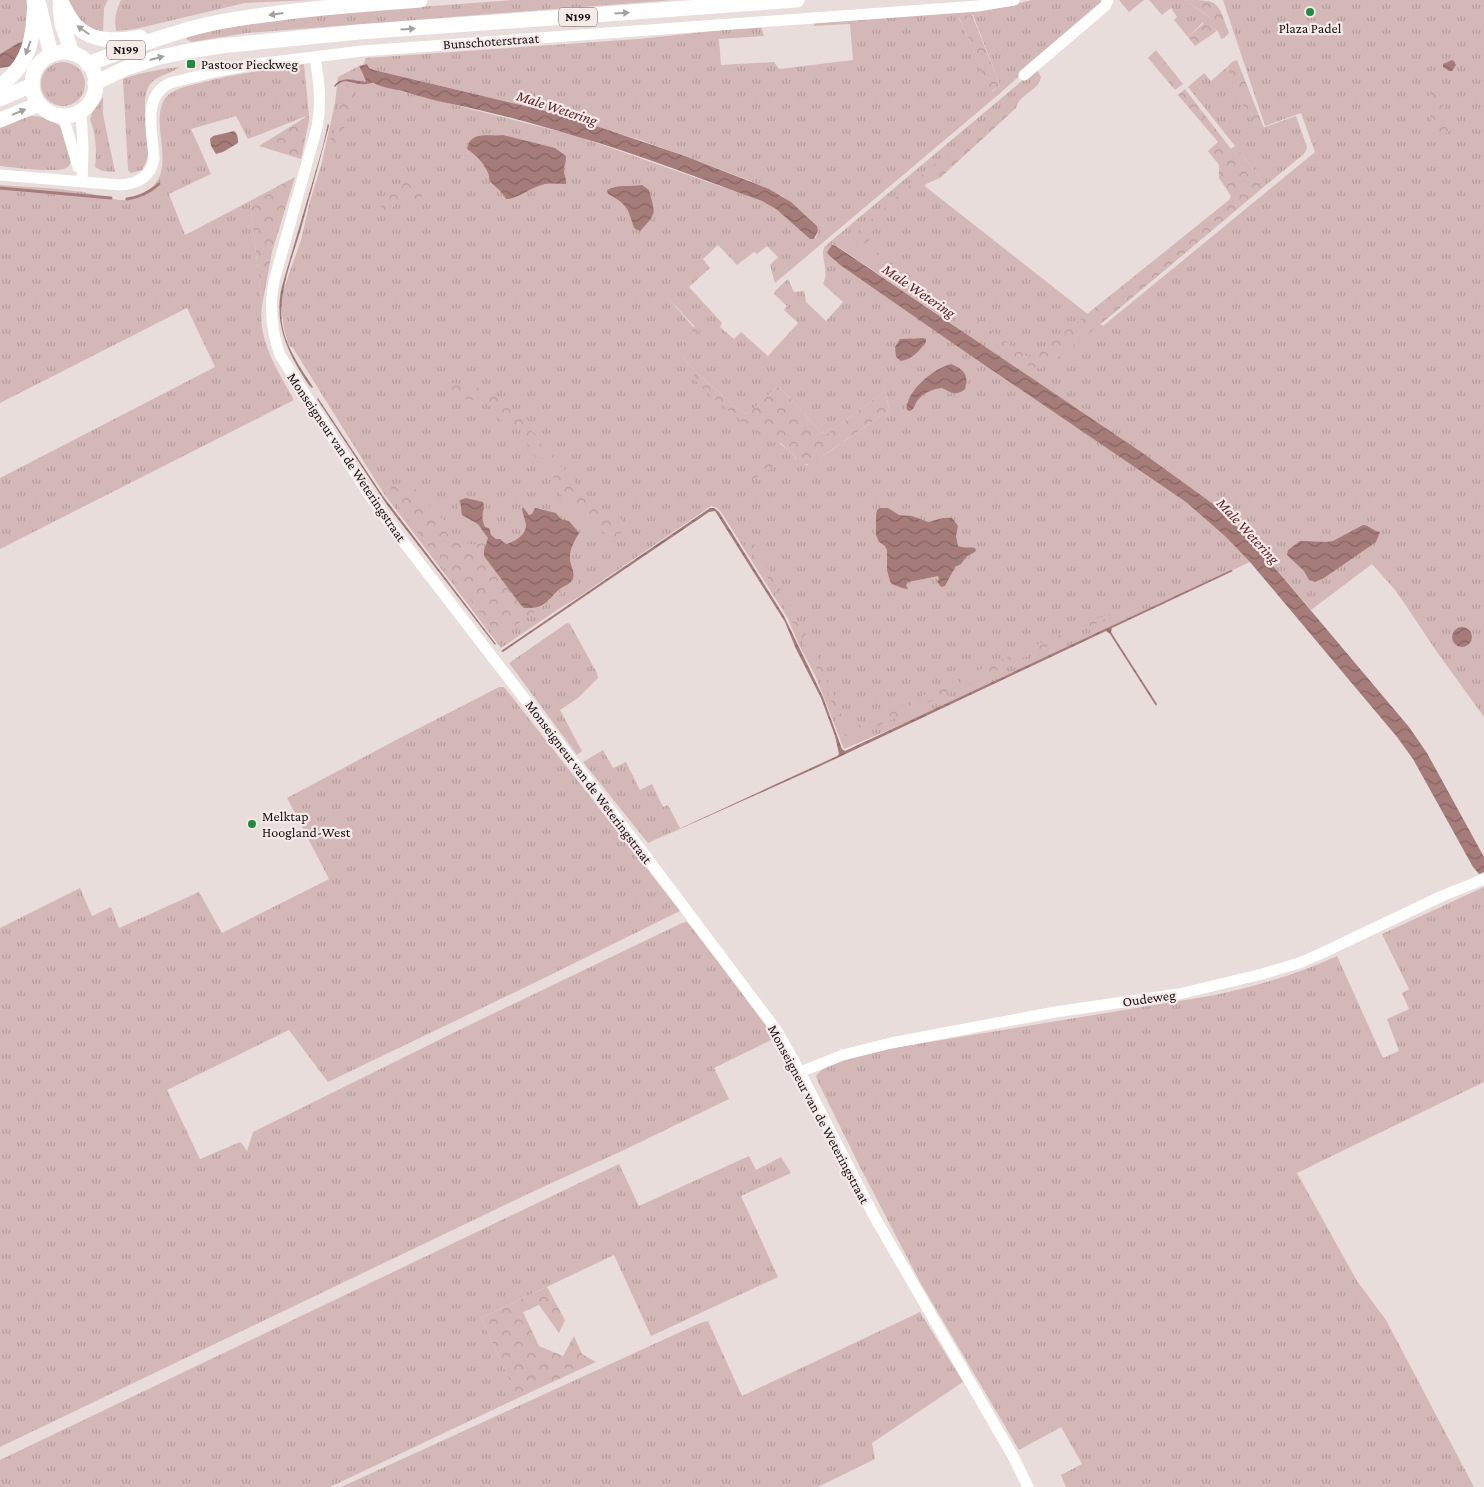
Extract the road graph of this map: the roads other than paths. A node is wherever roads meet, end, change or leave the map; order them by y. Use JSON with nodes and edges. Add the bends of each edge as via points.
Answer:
{"nodes":[{"id":1,"x":36,"y":0,"type":"edge"},
{"id":2,"x":60,"y":0,"type":"edge"},
{"id":3,"x":420,"y":0,"type":"edge"},
{"id":4,"x":797,"y":0,"type":"edge"},
{"id":5,"x":1014,"y":0,"type":"edge"},
{"id":6,"x":1108,"y":0,"type":"edge"},
{"id":7,"x":164,"y":36,"type":"junction"},
{"id":8,"x":72,"y":53,"type":"junction"},
{"id":9,"x":51,"y":54,"type":"junction"},
{"id":10,"x":315,"y":58,"type":"junction"},
{"id":11,"x":88,"y":64,"type":"junction"},
{"id":12,"x":1024,"y":75,"type":"dead end"},
{"id":13,"x":95,"y":83,"type":"junction"},
{"id":14,"x":32,"y":85,"type":"junction"},
{"id":15,"x":0,"y":86,"type":"edge"},
{"id":16,"x":0,"y":99,"type":"edge"},
{"id":17,"x":39,"y":104,"type":"junction"},
{"id":18,"x":81,"y":111,"type":"junction"},
{"id":19,"x":63,"y":116,"type":"junction"},
{"id":20,"x":0,"y":120,"type":"edge"},
{"id":21,"x":0,"y":175,"type":"edge"},
{"id":22,"x":82,"y":181,"type":"junction"},
{"id":23,"x":1484,"y":879,"type":"edge"},
{"id":24,"x":800,"y":1072,"type":"junction"},
{"id":25,"x":1028,"y":1487,"type":"edge"}],
"edges":[{"from":1,"to":9,"type":"main road"},
{"from":1,"to":15,"type":"main road","one_way":true,"via":[[28,50],[15,73]]},
{"from":7,"to":2,"type":"main road","one_way":true,"via":[[122,41],[96,38],[72,21]]},
{"from":2,"to":8,"type":"main road","via":[[62,24]]},
{"from":3,"to":7,"type":"main road","number":"N199","one_way":true,"via":[[324,7],[219,22]]},
{"from":13,"to":4,"type":"main road","name":"Bunschoterstraat","number":"N199","one_way":true,"via":[[140,63],[220,46],[359,32]]},
{"from":5,"to":10,"type":"street","name":"Bunschoterstraat","via":[[978,6],[362,51]]},
{"from":6,"to":12,"type":"street"},
{"from":7,"to":11,"type":"main road","number":"N199"},
{"from":8,"to":9,"type":"main road"},
{"from":8,"to":11,"type":"main road","number":"N199"},
{"from":9,"to":14,"type":"main road","via":[[36,68]]},
{"from":10,"to":22,"type":"street","name":"Bunschoterstraat","via":[[218,71],[164,86],[156,94],[151,108],[154,159],[145,178],[125,184]]},
{"from":10,"to":24,"type":"street","name":"Monseigneur van de Weteringstraat","via":[[320,97],[318,122],[270,306],[280,355],[376,506],[753,997]]},
{"from":11,"to":13,"type":"main road","number":"N199"},
{"from":13,"to":18,"type":"main road","via":[[91,100]]},
{"from":14,"to":16,"type":"main road"},
{"from":14,"to":17,"type":"main road"},
{"from":17,"to":19,"type":"main road","via":[[47,111]]},
{"from":20,"to":17,"type":"main road","one_way":true},
{"from":18,"to":19,"type":"main road"},
{"from":18,"to":22,"type":"street"},
{"from":19,"to":22,"type":"street"},
{"from":21,"to":22,"type":"street","name":"Bunschoterstraat"},
{"from":23,"to":24,"type":"street","name":"Oudeweg","via":[[1320,954],[1262,974],[1179,994],[1055,1012],[891,1043],[844,1055]]},
{"from":24,"to":25,"type":"street","name":"Monseigneur van de Weteringstraat","via":[[874,1216],[1010,1450]]}]}
